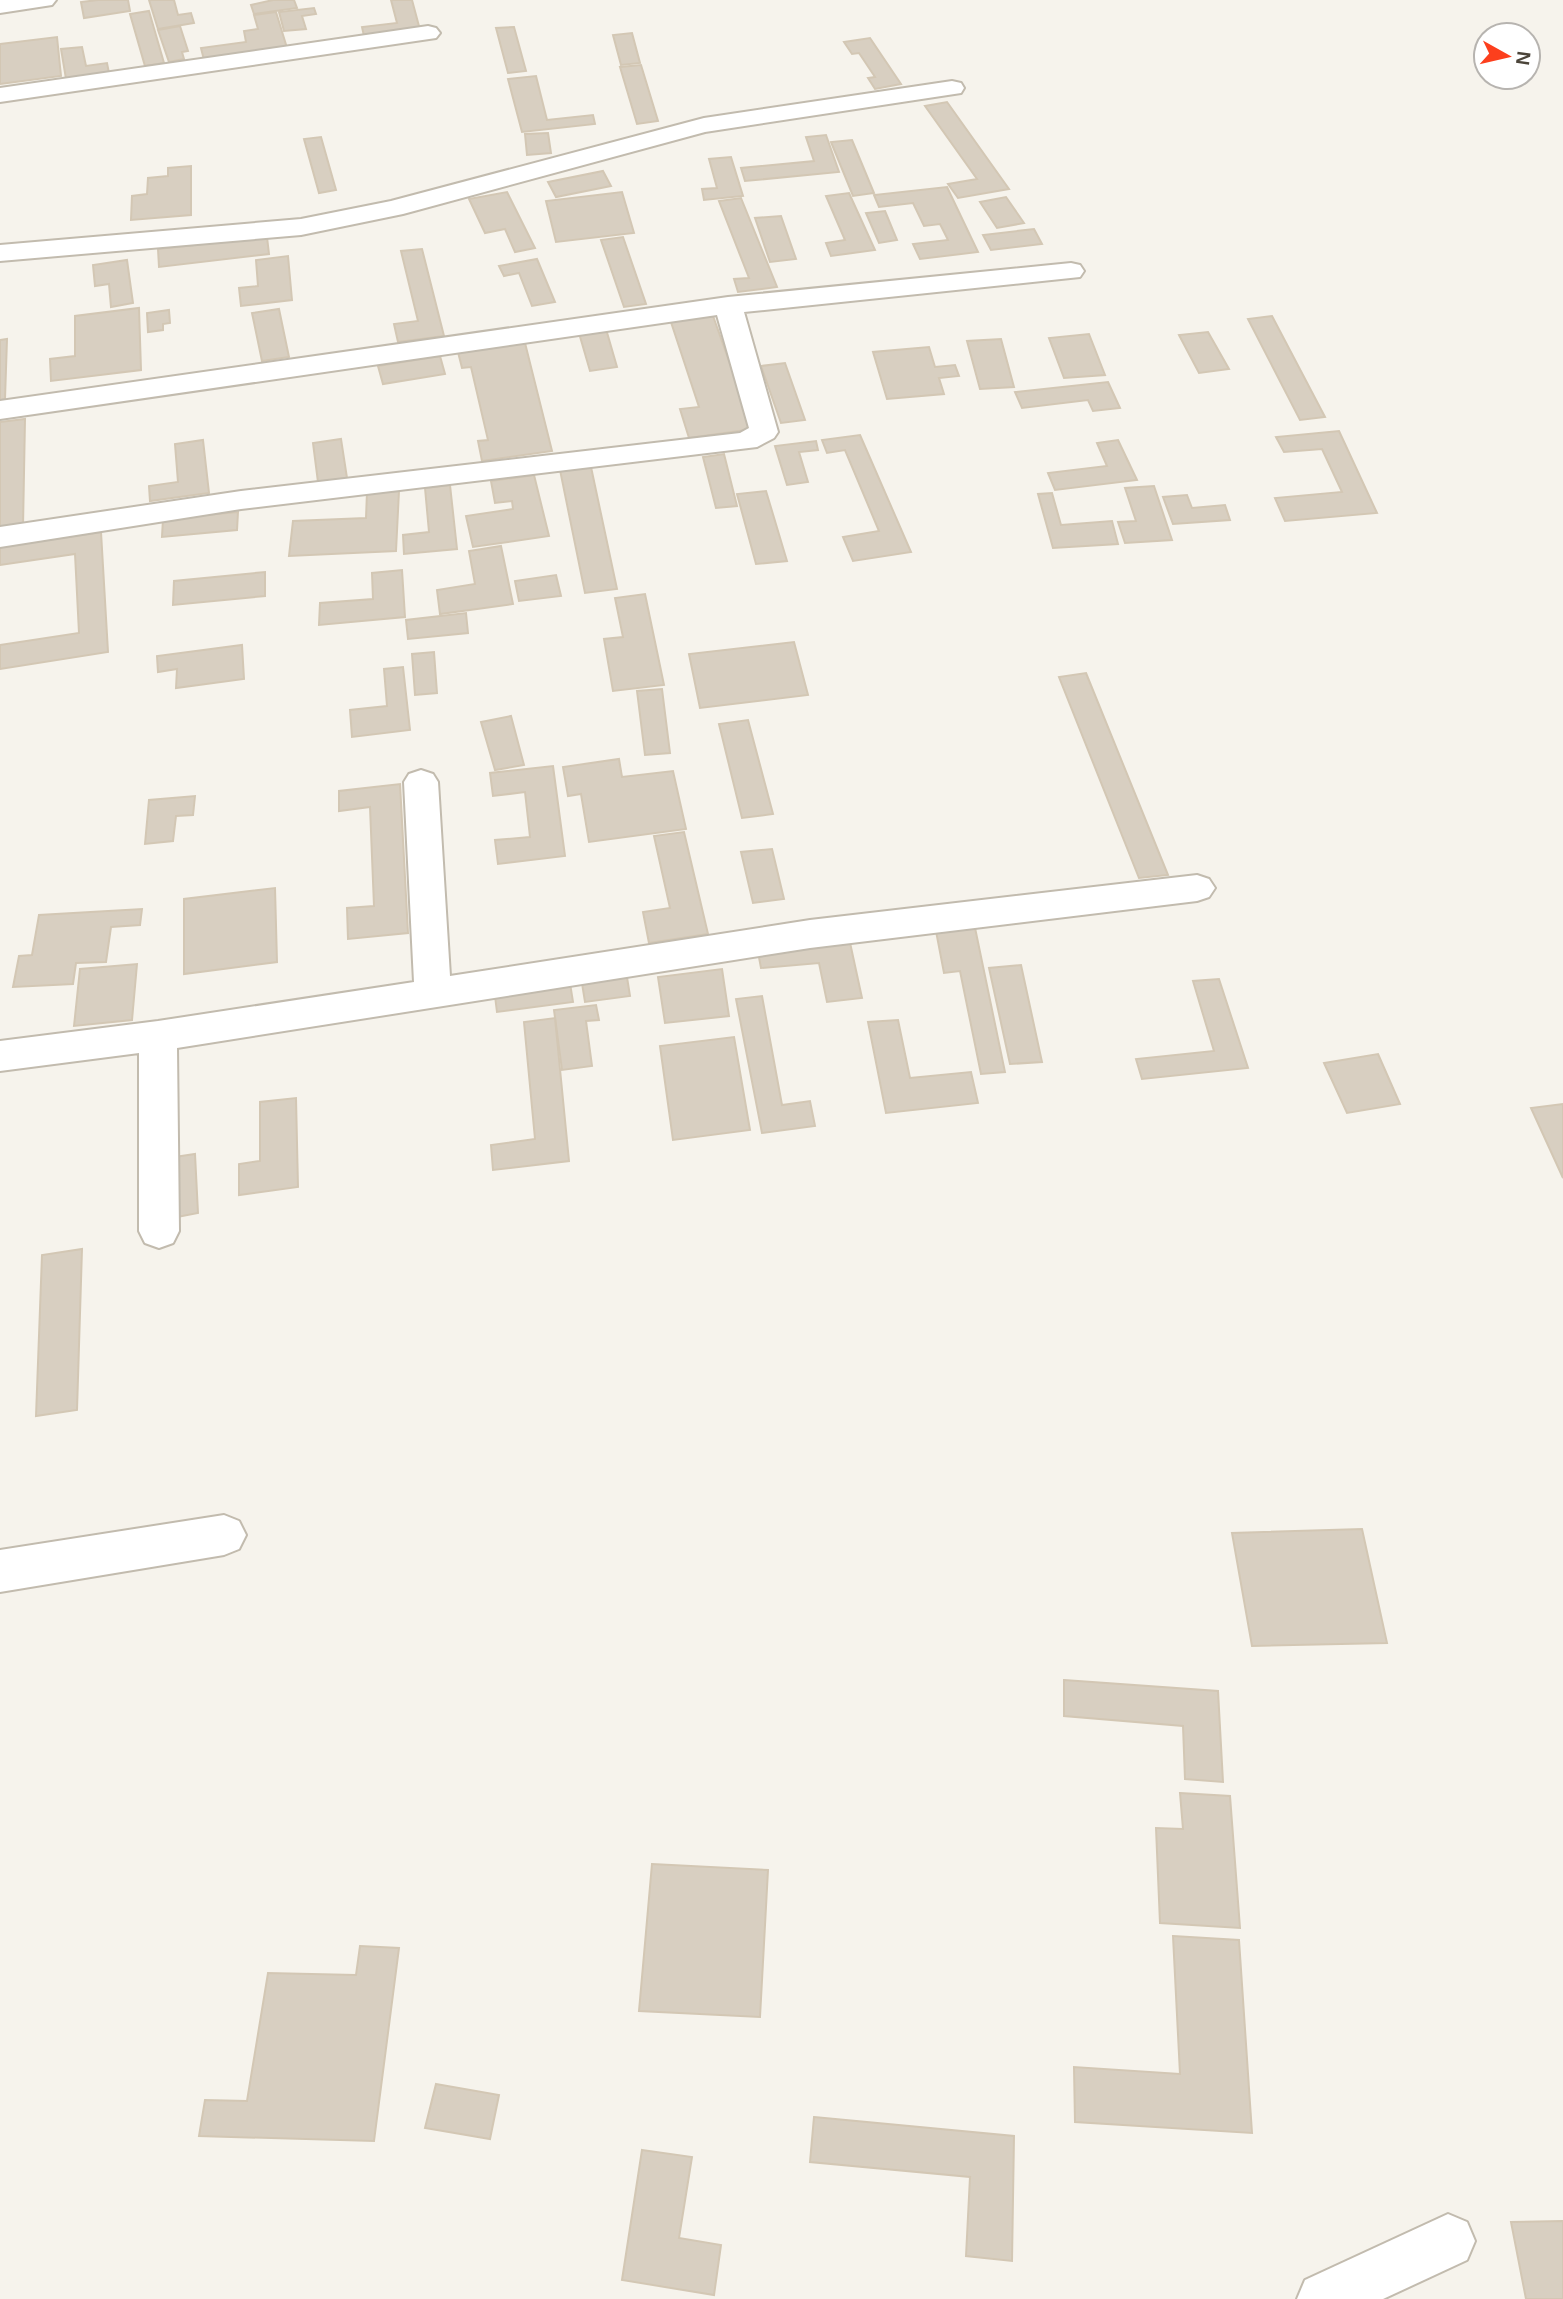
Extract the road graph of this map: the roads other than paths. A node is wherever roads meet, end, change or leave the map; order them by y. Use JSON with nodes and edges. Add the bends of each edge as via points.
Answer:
{"nodes":[{"id":1,"x":44,"y":0,"type":"edge"},
{"id":2,"x":0,"y":6,"type":"edge"},
{"id":3,"x":428,"y":33,"type":"dead end"},
{"id":4,"x":952,"y":88,"type":"dead end"},
{"id":5,"x":0,"y":95,"type":"edge"},
{"id":6,"x":0,"y":253,"type":"edge"},
{"id":7,"x":1071,"y":271,"type":"dead end"},
{"id":8,"x":728,"y":305,"type":"junction"},
{"id":9,"x":0,"y":410,"type":"edge"},
{"id":10,"x":0,"y":537,"type":"edge"},
{"id":11,"x":421,"y":782,"type":"dead end"},
{"id":12,"x":1196,"y":888,"type":"dead end"},
{"id":13,"x":433,"y":993,"type":"junction"},
{"id":14,"x":158,"y":1036,"type":"junction"},
{"id":15,"x":0,"y":1056,"type":"edge"},
{"id":16,"x":159,"y":1231,"type":"dead end"},
{"id":17,"x":224,"y":1535,"type":"dead end"},
{"id":18,"x":0,"y":1571,"type":"edge"},
{"id":19,"x":1448,"y":2241,"type":"dead end"},
{"id":20,"x":1324,"y":2299,"type":"edge"}],
"edges":[{"from":1,"to":2,"type":"street"},
{"from":3,"to":5,"type":"street"},
{"from":4,"to":6,"type":"street","via":[[704,125],[394,208],[301,227]]},
{"from":7,"to":8,"type":"street"},
{"from":8,"to":9,"type":"street"},
{"from":8,"to":10,"type":"street","via":[[764,432],[747,441],[242,500]]},
{"from":11,"to":13,"type":"street"},
{"from":12,"to":13,"type":"street","via":[[810,934]]},
{"from":13,"to":14,"type":"street"},
{"from":14,"to":15,"type":"street"},
{"from":14,"to":16,"type":"street"},
{"from":17,"to":18,"type":"street"},
{"from":19,"to":20,"type":"street"}]}
